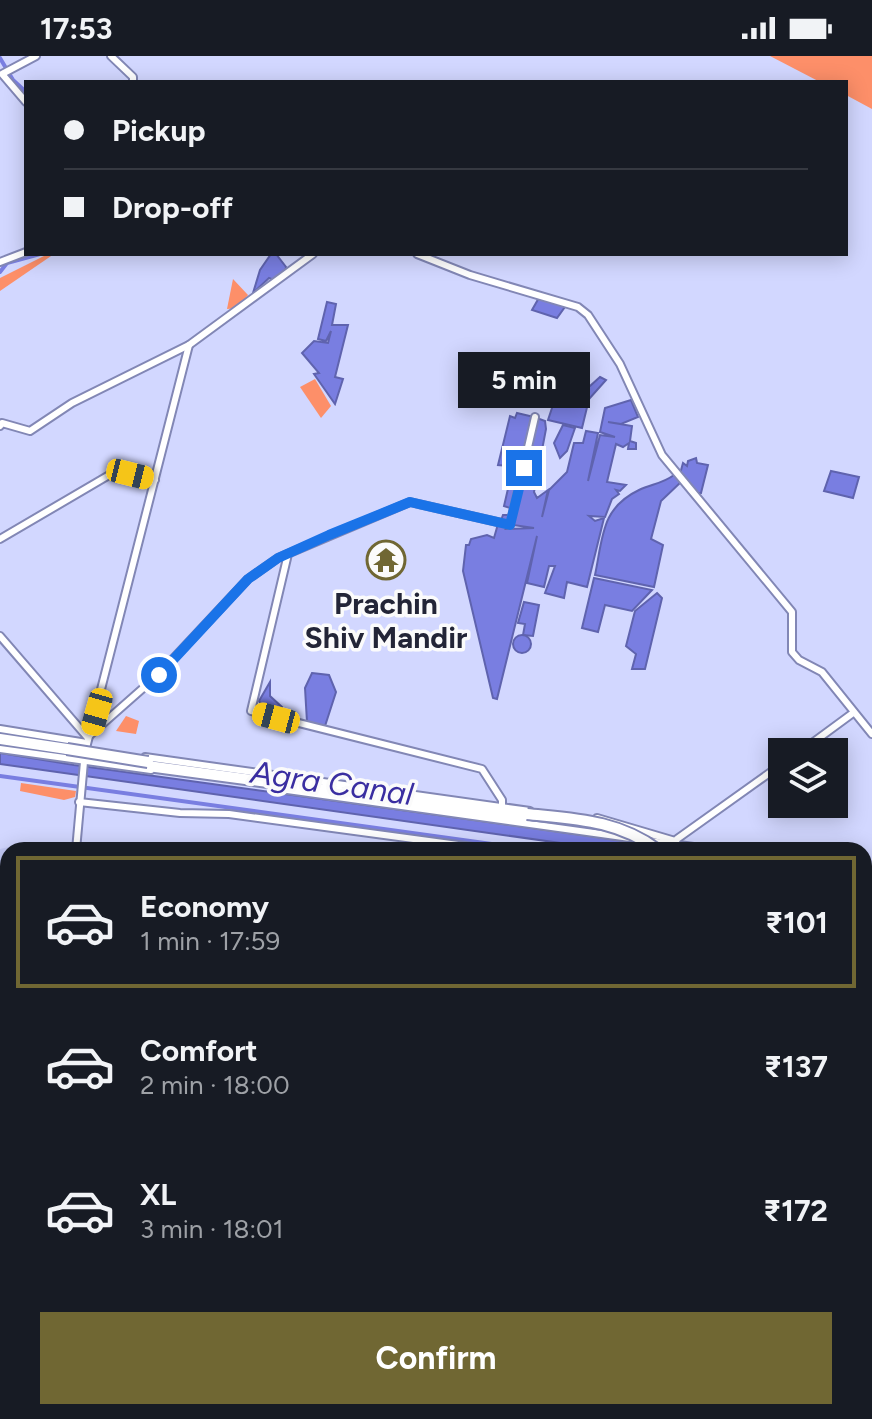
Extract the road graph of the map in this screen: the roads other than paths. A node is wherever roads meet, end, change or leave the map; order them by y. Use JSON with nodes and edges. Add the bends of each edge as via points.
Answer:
{"nodes":[{"id":1,"x":36,"y":56,"type":"edge"},
{"id":2,"x":111,"y":56,"type":"edge"},
{"id":3,"x":133,"y":80,"type":"edge"},
{"id":4,"x":24,"y":100,"type":"edge"},
{"id":5,"x":24,"y":253,"type":"edge"},
{"id":6,"x":310,"y":256,"type":"edge"},
{"id":7,"x":422,"y":256,"type":"edge"},
{"id":8,"x":0,"y":262,"type":"edge"},
{"id":9,"x":189,"y":345,"type":"junction"},
{"id":10,"x":535,"y":417,"type":"dead end"},
{"id":11,"x":0,"y":426,"type":"edge"},
{"id":12,"x":155,"y":480,"type":"junction"},
{"id":13,"x":0,"y":539,"type":"edge"},
{"id":14,"x":288,"y":554,"type":"junction"},
{"id":15,"x":0,"y":636,"type":"edge"},
{"id":16,"x":854,"y":714,"type":"junction"},
{"id":17,"x":0,"y":729,"type":"edge"},
{"id":18,"x":872,"y":734,"type":"edge"},
{"id":19,"x":821,"y":738,"type":"edge"},
{"id":20,"x":88,"y":741,"type":"junction"},
{"id":21,"x":0,"y":742,"type":"edge"},
{"id":22,"x":100,"y":750,"type":"junction"},
{"id":23,"x":70,"y":752,"type":"junction"},
{"id":24,"x":86,"y":763,"type":"junction"},
{"id":25,"x":98,"y":764,"type":"junction"},
{"id":26,"x":768,"y":776,"type":"edge"},
{"id":27,"x":234,"y":777,"type":"junction"},
{"id":28,"x":300,"y":790,"type":"junction"},
{"id":29,"x":81,"y":798,"type":"junction"},
{"id":30,"x":502,"y":807,"type":"junction"},
{"id":31,"x":529,"y":817,"type":"junction"},
{"id":32,"x":78,"y":842,"type":"edge"},
{"id":33,"x":436,"y":842,"type":"edge"},
{"id":34,"x":639,"y":842,"type":"edge"},
{"id":35,"x":660,"y":842,"type":"edge"},
{"id":36,"x":668,"y":842,"type":"edge"},
{"id":37,"x":680,"y":842,"type":"edge"}],
"edges":[{"from":1,"to":4,"type":"street","via":[[2,75]]},
{"from":2,"to":3,"type":"street"},
{"from":5,"to":8,"type":"street"},
{"from":6,"to":9,"type":"street"},
{"from":7,"to":16,"type":"street","via":[[583,310],[620,364],[662,455],[792,612],[792,652],[822,672]]},
{"from":9,"to":11,"type":"street","via":[[72,403],[30,431]]},
{"from":9,"to":12,"type":"street"},
{"from":10,"to":14,"type":"street","via":[[510,525],[410,502]]},
{"from":12,"to":13,"type":"street","via":[[116,471]]},
{"from":12,"to":20,"type":"street"},
{"from":14,"to":20,"type":"street","via":[[248,579]]},
{"from":14,"to":30,"type":"street","via":[[251,711],[482,769]]},
{"from":15,"to":20,"type":"street"},
{"from":16,"to":18,"type":"street"},
{"from":16,"to":19,"type":"street"},
{"from":17,"to":20,"type":"street"},
{"from":20,"to":22,"type":"street"},
{"from":20,"to":23,"type":"street"},
{"from":21,"to":23,"type":"highway"},
{"from":21,"to":23,"type":"street","via":[[51,757]]},
{"from":22,"to":25,"type":"street"},
{"from":22,"to":30,"type":"street"},
{"from":23,"to":24,"type":"street"},
{"from":23,"to":27,"type":"highway","bridge":true},
{"from":24,"to":25,"type":"street"},
{"from":24,"to":29,"type":"street"},
{"from":25,"to":28,"type":"street"},
{"from":26,"to":37,"type":"street"},
{"from":27,"to":28,"type":"highway"},
{"from":27,"to":31,"type":"highway"},
{"from":28,"to":31,"type":"highway"},
{"from":29,"to":32,"type":"street"},
{"from":29,"to":33,"type":"street"},
{"from":30,"to":31,"type":"street"},
{"from":31,"to":34,"type":"highway","bridge":true,"via":[[614,829]]},
{"from":31,"to":35,"type":"street"},
{"from":31,"to":36,"type":"street","via":[[610,820]]}]}
